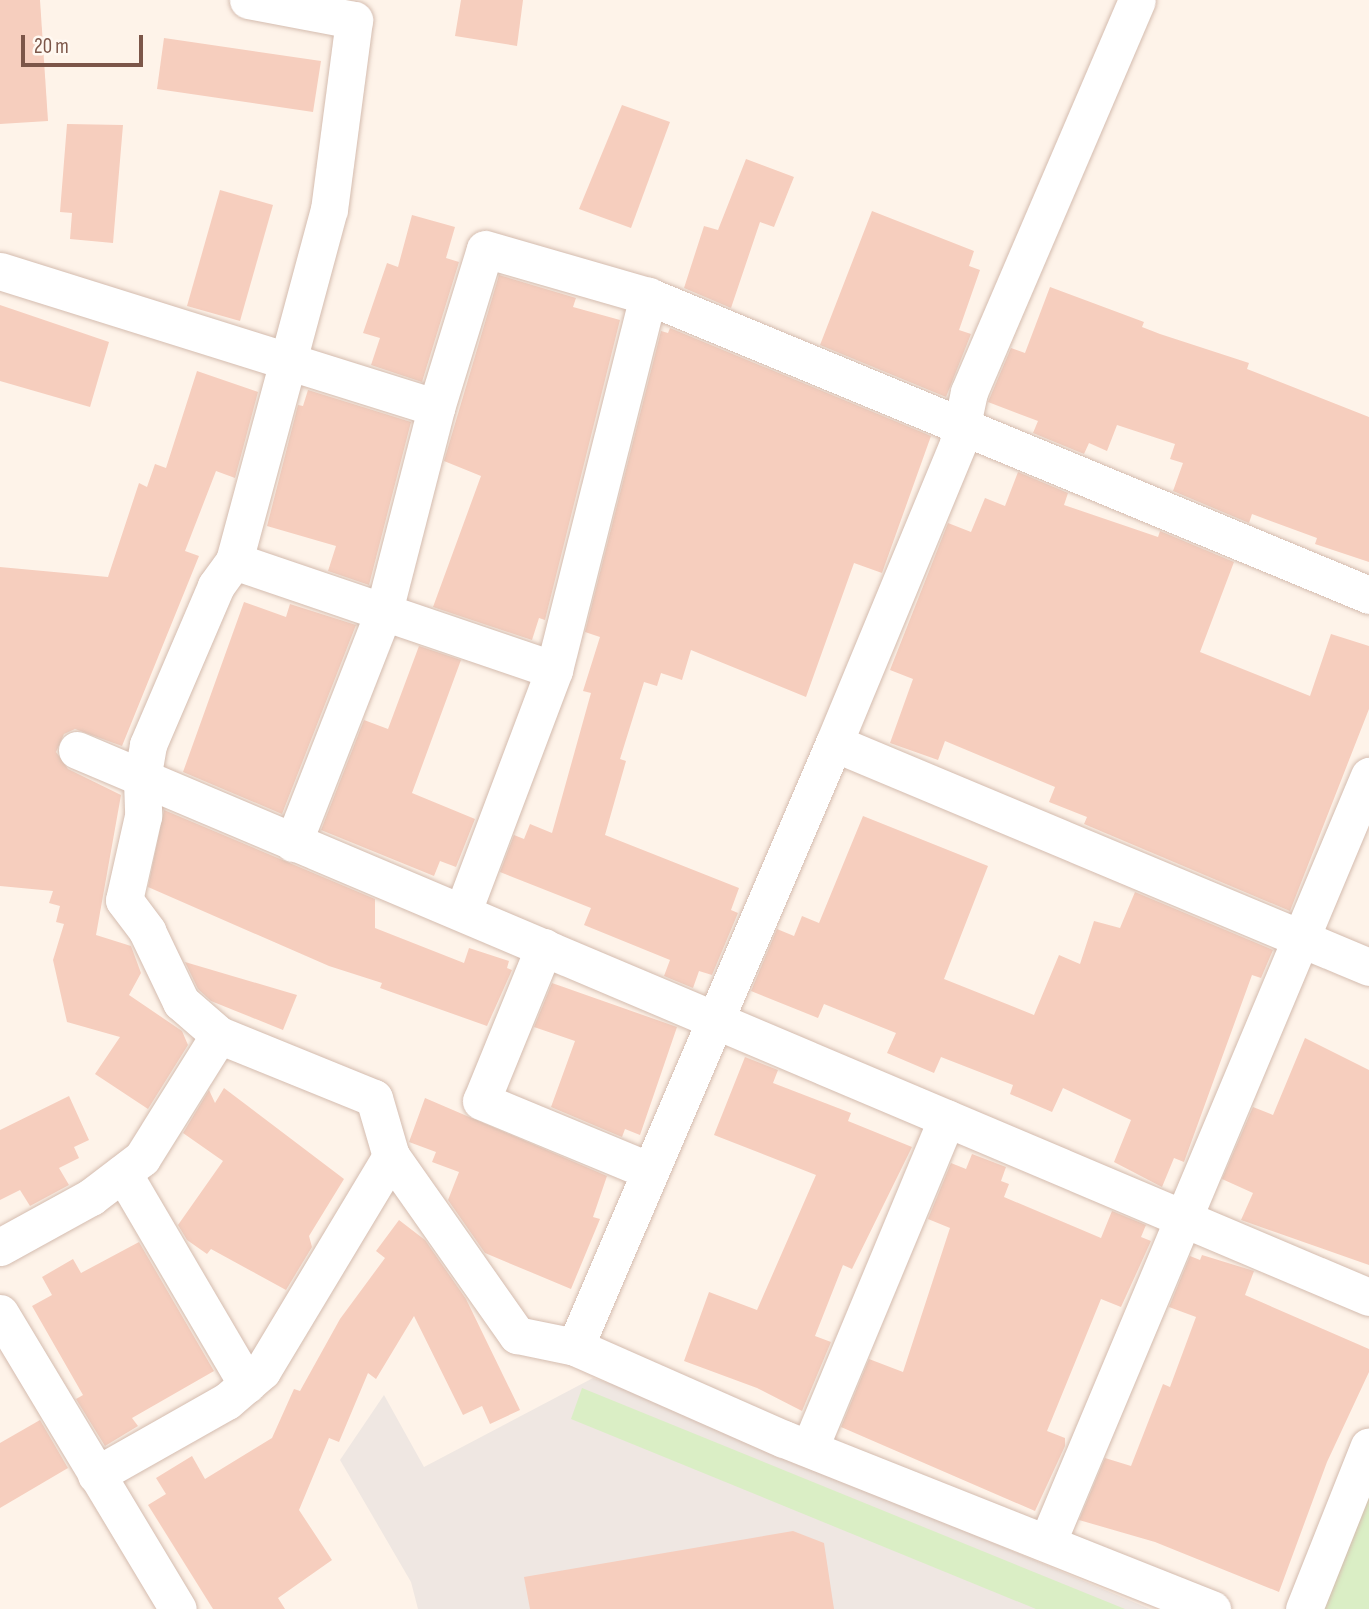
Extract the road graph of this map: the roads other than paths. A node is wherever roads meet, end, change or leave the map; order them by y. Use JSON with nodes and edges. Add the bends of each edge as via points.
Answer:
{"nodes":[{"id":1,"x":248,"y":0,"type":"edge"},
{"id":2,"x":1137,"y":0,"type":"edge"},
{"id":3,"x":0,"y":271,"type":"edge"},
{"id":4,"x":648,"y":296,"type":"junction"},
{"id":5,"x":290,"y":360,"type":"junction"},
{"id":6,"x":436,"y":408,"type":"junction"},
{"id":7,"x":961,"y":425,"type":"junction"},
{"id":8,"x":234,"y":561,"type":"junction"},
{"id":9,"x":1369,"y":595,"type":"edge"},
{"id":10,"x":384,"y":611,"type":"junction"},
{"id":11,"x":554,"y":670,"type":"junction"},
{"id":12,"x":834,"y":743,"type":"junction"},
{"id":13,"x":77,"y":750,"type":"dead end"},
{"id":14,"x":1369,"y":776,"type":"edge"},
{"id":15,"x":142,"y":780,"type":"junction"},
{"id":16,"x":293,"y":843,"type":"junction"},
{"id":17,"x":463,"y":911,"type":"junction"},
{"id":18,"x":1298,"y":935,"type":"junction"},
{"id":19,"x":544,"y":947,"type":"junction"},
{"id":20,"x":1369,"y":967,"type":"edge"},
{"id":21,"x":716,"y":1019,"type":"junction"},
{"id":22,"x":219,"y":1035,"type":"junction"},
{"id":23,"x":947,"y":1118,"type":"junction"},
{"id":24,"x":391,"y":1156,"type":"junction"},
{"id":25,"x":650,"y":1171,"type":"junction"},
{"id":26,"x":123,"y":1172,"type":"junction"},
{"id":27,"x":1183,"y":1220,"type":"junction"},
{"id":28,"x":0,"y":1247,"type":"edge"},
{"id":29,"x":1369,"y":1297,"type":"edge"},
{"id":30,"x":0,"y":1313,"type":"edge"},
{"id":31,"x":575,"y":1347,"type":"junction"},
{"id":32,"x":247,"y":1384,"type":"junction"},
{"id":33,"x":1369,"y":1446,"type":"edge"},
{"id":34,"x":810,"y":1447,"type":"junction"},
{"id":35,"x":96,"y":1475,"type":"junction"},
{"id":36,"x":1047,"y":1543,"type":"junction"},
{"id":37,"x":178,"y":1609,"type":"edge"},
{"id":38,"x":1212,"y":1609,"type":"edge"},
{"id":39,"x":1304,"y":1609,"type":"edge"}],
"edges":[{"from":1,"to":5,"type":"street","via":[[354,20],[329,209]]},
{"from":2,"to":7,"type":"street","via":[[969,392]]},
{"from":3,"to":5,"type":"street"},
{"from":4,"to":6,"type":"street","via":[[485,249]]},
{"from":4,"to":7,"type":"street"},
{"from":4,"to":11,"type":"street"},
{"from":5,"to":6,"type":"street"},
{"from":5,"to":8,"type":"street"},
{"from":6,"to":10,"type":"street"},
{"from":7,"to":9,"type":"street"},
{"from":7,"to":12,"type":"street"},
{"from":8,"to":10,"type":"street"},
{"from":8,"to":15,"type":"street","via":[[216,586],[148,745]]},
{"from":10,"to":11,"type":"street"},
{"from":10,"to":16,"type":"street"},
{"from":11,"to":17,"type":"street"},
{"from":12,"to":18,"type":"street"},
{"from":12,"to":21,"type":"street"},
{"from":13,"to":15,"type":"street"},
{"from":14,"to":18,"type":"street"},
{"from":15,"to":16,"type":"street"},
{"from":15,"to":22,"type":"street","via":[[143,816],[124,900],[147,931],[181,1002]]},
{"from":16,"to":17,"type":"street"},
{"from":17,"to":19,"type":"street"},
{"from":18,"to":20,"type":"street"},
{"from":18,"to":27,"type":"street"},
{"from":19,"to":21,"type":"street"},
{"from":19,"to":25,"type":"street","via":[[481,1101]]},
{"from":21,"to":23,"type":"street"},
{"from":21,"to":25,"type":"street"},
{"from":22,"to":24,"type":"street","via":[[374,1098]]},
{"from":22,"to":26,"type":"street","via":[[142,1158]]},
{"from":23,"to":27,"type":"street"},
{"from":23,"to":34,"type":"street"},
{"from":24,"to":31,"type":"street","via":[[517,1335]]},
{"from":24,"to":32,"type":"street","via":[[262,1371]]},
{"from":25,"to":31,"type":"street"},
{"from":26,"to":28,"type":"street","via":[[91,1196]]},
{"from":26,"to":32,"type":"street"},
{"from":27,"to":29,"type":"street"},
{"from":27,"to":36,"type":"street"},
{"from":30,"to":35,"type":"street"},
{"from":31,"to":34,"type":"street"},
{"from":32,"to":35,"type":"street","via":[[227,1401]]},
{"from":33,"to":39,"type":"street"},
{"from":34,"to":36,"type":"street"},
{"from":35,"to":37,"type":"street"},
{"from":36,"to":38,"type":"street"}]}
